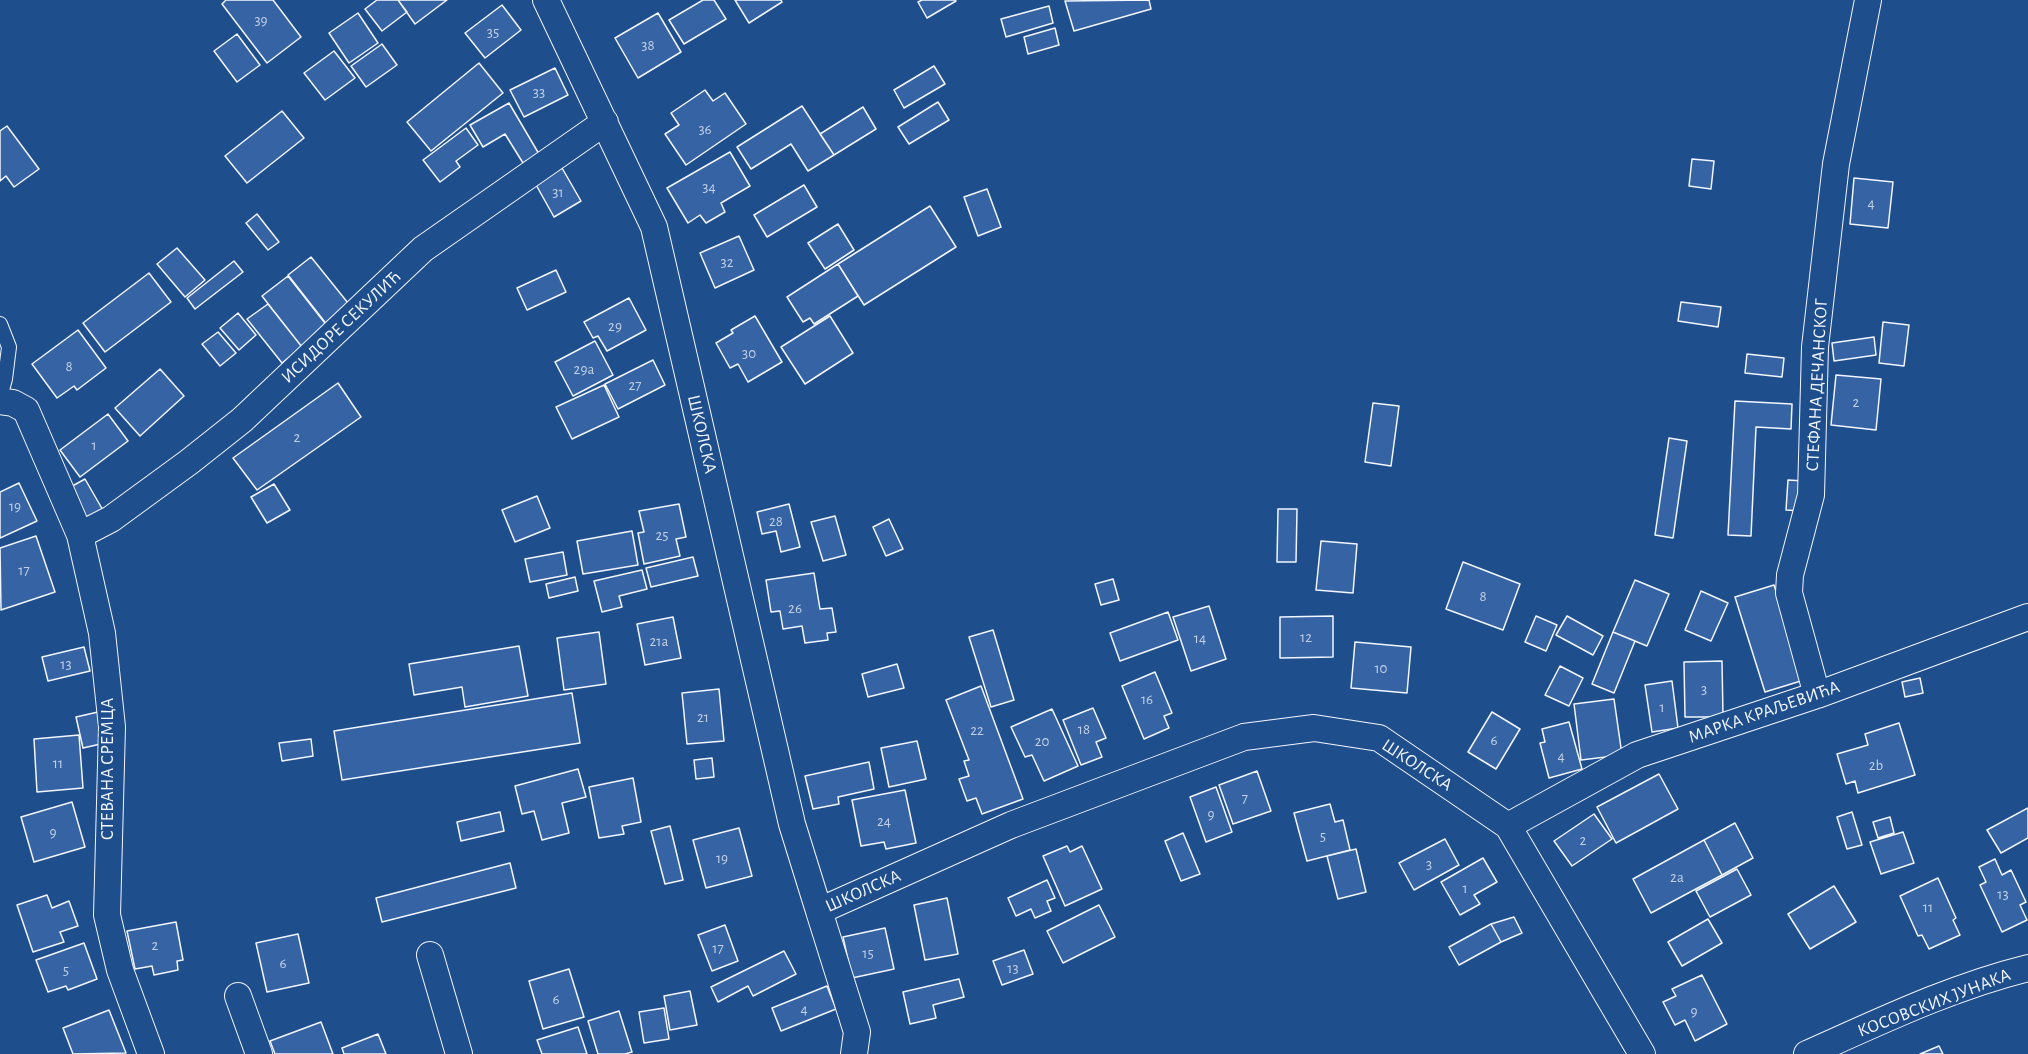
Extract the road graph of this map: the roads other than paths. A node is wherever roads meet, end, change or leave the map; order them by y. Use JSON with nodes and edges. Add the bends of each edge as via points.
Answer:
{"nodes":[{"id":1,"x":546,"y":0,"type":"edge"},
{"id":2,"x":1868,"y":0,"type":"edge"},
{"id":3,"x":605,"y":122,"type":"junction"},
{"id":4,"x":0,"y":324,"type":"edge"},
{"id":5,"x":0,"y":399,"type":"edge"},
{"id":6,"x":80,"y":535,"type":"junction"},
{"id":7,"x":2028,"y":617,"type":"edge"},
{"id":8,"x":1817,"y":695,"type":"junction"},
{"id":9,"x":1508,"y":826,"type":"junction"},
{"id":10,"x":819,"y":912,"type":"junction"},
{"id":11,"x":430,"y":955,"type":"dead end"},
{"id":12,"x":2028,"y":968,"type":"edge"},
{"id":13,"x":238,"y":996,"type":"dead end"},
{"id":14,"x":151,"y":1054,"type":"edge"},
{"id":15,"x":259,"y":1054,"type":"edge"},
{"id":16,"x":459,"y":1054,"type":"edge"},
{"id":17,"x":854,"y":1054,"type":"edge"},
{"id":18,"x":1642,"y":1054,"type":"edge"},
{"id":19,"x":1807,"y":1054,"type":"edge"}],
"edges":[{"from":1,"to":3,"type":"street","name":"ШКОЛСКА"},
{"from":2,"to":8,"type":"street","name":"СТЕФАНА ДЕЧАНСКОГ","via":[[1836,164],[1815,347],[1811,495],[1790,575],[1789,593]]},
{"from":3,"to":6,"type":"street","name":"ИСИДОРЕ СЕКУЛИЋ","via":[[423,249],[242,420],[111,519]]},
{"from":3,"to":10,"type":"street","name":"ШКОЛСКА","via":[[654,227],[792,824]]},
{"from":4,"to":5,"type":"lane","via":[[9,347]]},
{"from":5,"to":6,"type":"street","name":"СТЕВАНА СРЕМЦА","via":[[26,410]]},
{"from":6,"to":14,"type":"street","name":"СТЕВАНА СРЕМЦА","via":[[102,633],[112,728],[107,915],[120,970]]},
{"from":7,"to":8,"type":"street","name":"МАРКА КРАЉЕВИЋА"},
{"from":8,"to":9,"type":"street","name":"МАРКА КРАЉЕВИЋА","via":[[1637,755]]},
{"from":9,"to":10,"type":"street","name":"ШКОЛСКА","via":[[1379,738],[1314,729],[1244,737],[1011,825]]},
{"from":9,"to":18,"type":"street","name":"ШКОЛСКА"},
{"from":10,"to":17,"type":"street","via":[[857,1032]]},
{"from":11,"to":16,"type":"street"},
{"from":12,"to":19,"type":"street","name":"КОСОВСКИХ ЈУНАКА","via":[[1910,1008]]},
{"from":13,"to":15,"type":"street"}]}
